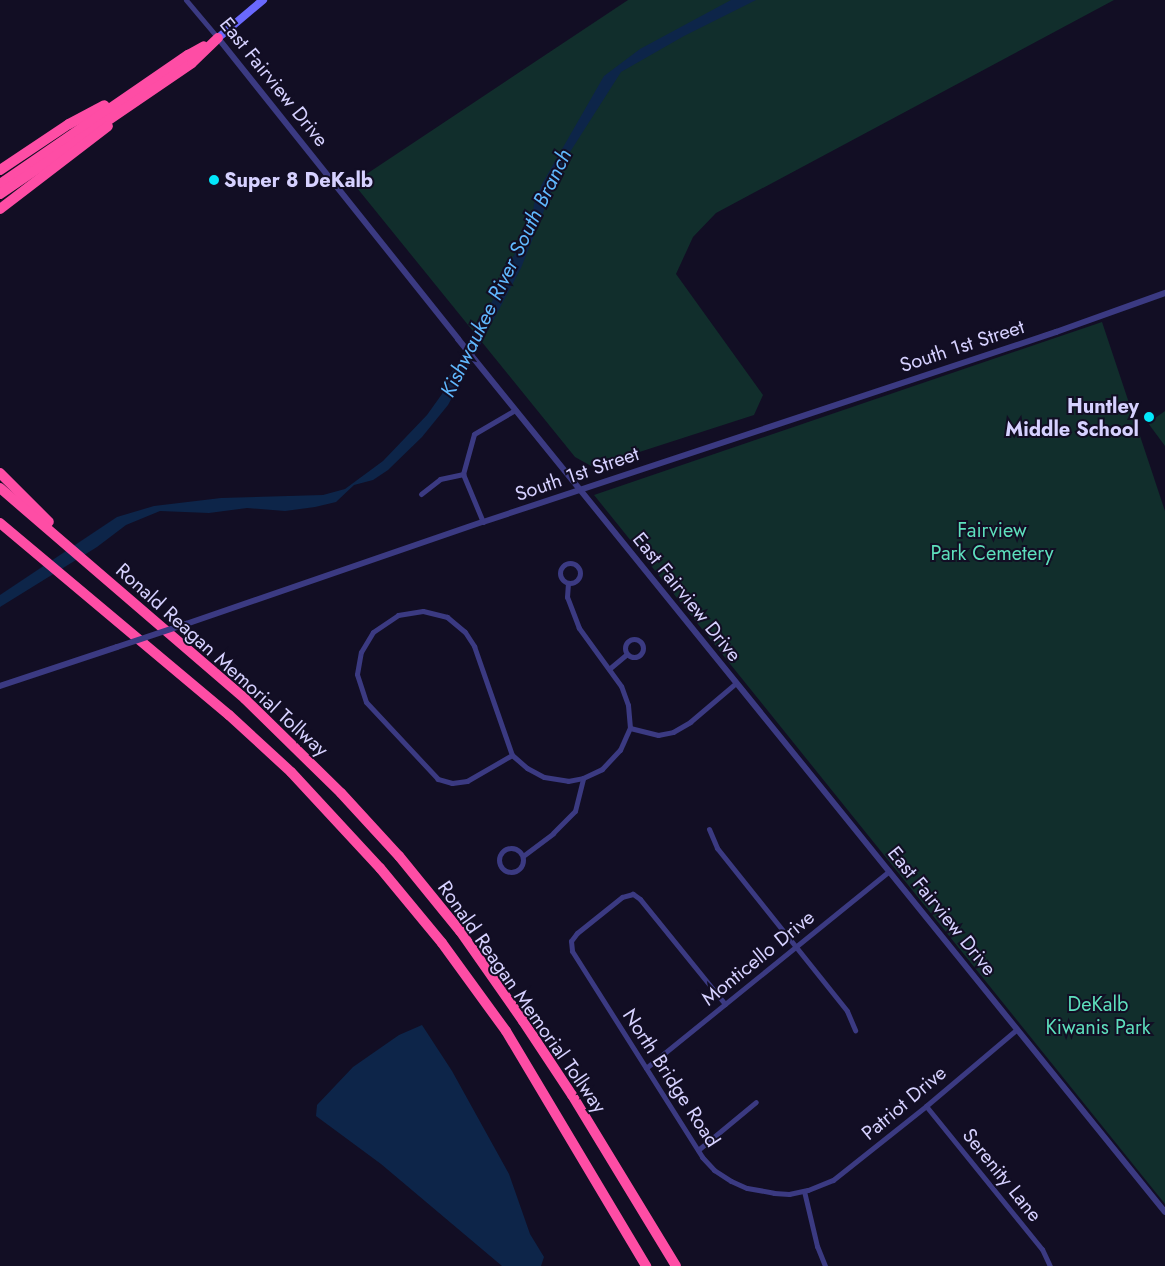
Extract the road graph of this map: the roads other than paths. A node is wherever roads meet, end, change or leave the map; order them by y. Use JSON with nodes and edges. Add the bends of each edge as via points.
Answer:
{"nodes":[{"id":1,"x":186,"y":0,"type":"edge"},
{"id":2,"x":263,"y":0,"type":"edge"},
{"id":3,"x":218,"y":38,"type":"junction"},
{"id":4,"x":160,"y":78,"type":"junction"},
{"id":5,"x":0,"y":170,"type":"edge"},
{"id":6,"x":0,"y":184,"type":"edge"},
{"id":7,"x":0,"y":194,"type":"edge"},
{"id":8,"x":0,"y":209,"type":"edge"},
{"id":9,"x":1165,"y":293,"type":"edge"},
{"id":10,"x":516,"y":410,"type":"junction"},
{"id":11,"x":0,"y":473,"type":"edge"},
{"id":12,"x":463,"y":474,"type":"junction"},
{"id":13,"x":0,"y":488,"type":"edge"},
{"id":14,"x":581,"y":490,"type":"junction"},
{"id":15,"x":421,"y":494,"type":"dead end"},
{"id":16,"x":483,"y":522,"type":"junction"},
{"id":17,"x":0,"y":523,"type":"edge"},
{"id":18,"x":60,"y":537,"type":"junction"},
{"id":19,"x":568,"y":583,"type":"junction"},
{"id":20,"x":627,"y":654,"type":"dead end"},
{"id":21,"x":609,"y":669,"type":"junction"},
{"id":22,"x":736,"y":684,"type":"junction"},
{"id":23,"x":0,"y":686,"type":"edge"},
{"id":24,"x":630,"y":728,"type":"junction"},
{"id":25,"x":512,"y":755,"type":"junction"},
{"id":26,"x":583,"y":778,"type":"junction"},
{"id":27,"x":709,"y":829,"type":"dead end"},
{"id":28,"x":523,"y":856,"type":"junction"},
{"id":29,"x":890,"y":871,"type":"junction"},
{"id":30,"x":796,"y":946,"type":"junction"},
{"id":31,"x":725,"y":1004,"type":"junction"},
{"id":32,"x":1017,"y":1029,"type":"junction"},
{"id":33,"x":854,"y":1030,"type":"dead end"},
{"id":34,"x":646,"y":1068,"type":"junction"},
{"id":35,"x":756,"y":1102,"type":"dead end"},
{"id":36,"x":926,"y":1106,"type":"junction"},
{"id":37,"x":698,"y":1150,"type":"junction"},
{"id":38,"x":804,"y":1191,"type":"junction"},
{"id":39,"x":1165,"y":1212,"type":"edge"},
{"id":40,"x":646,"y":1266,"type":"edge"},
{"id":41,"x":676,"y":1266,"type":"edge"},
{"id":42,"x":825,"y":1266,"type":"edge"},
{"id":43,"x":1050,"y":1266,"type":"edge"}],
"edges":[{"from":1,"to":3,"type":"street","name":"East Fairview Drive"},
{"from":2,"to":3,"type":"main road"},
{"from":3,"to":4,"type":"highway","via":[[188,55]]},
{"from":3,"to":10,"type":"street","name":"East Fairview Drive"},
{"from":4,"to":5,"type":"highway","via":[[69,124]]},
{"from":4,"to":6,"type":"highway"},
{"from":4,"to":7,"type":"highway"},
{"from":4,"to":8,"type":"highway"},
{"from":9,"to":14,"type":"street","name":"South 1st Street"},
{"from":10,"to":12,"type":"street","via":[[474,434]]},
{"from":10,"to":14,"type":"street","name":"East Fairview Drive"},
{"from":11,"to":18,"type":"highway"},
{"from":12,"to":15,"type":"street","via":[[440,479]]},
{"from":12,"to":16,"type":"street"},
{"from":13,"to":18,"type":"highway"},
{"from":14,"to":16,"type":"street","name":"South 1st Street"},
{"from":14,"to":22,"type":"street","name":"East Fairview Drive"},
{"from":16,"to":23,"type":"street","name":"South 1st Street","bridge":true},
{"from":17,"to":40,"type":"highway","name":"Ronald Reagan Memorial Tollway","via":[[193,682],[325,807],[380,868],[442,943],[506,1031]]},
{"from":18,"to":41,"type":"highway","name":"Ronald Reagan Memorial Tollway","via":[[245,699],[341,793],[399,856],[460,931],[523,1021]]},
{"from":19,"to":19,"type":"street","via":[[575,582],[580,576],[579,568],[573,563],[565,564],[560,570],[561,578]]},
{"from":19,"to":21,"type":"street","via":[[567,597],[579,628]]},
{"from":20,"to":21,"type":"street"},
{"from":21,"to":24,"type":"street","via":[[626,695]]},
{"from":22,"to":24,"type":"street","via":[[673,732],[658,735]]},
{"from":22,"to":29,"type":"street","name":"East Fairview Drive"},
{"from":24,"to":26,"type":"street","via":[[614,759]]},
{"from":25,"to":25,"type":"street","via":[[467,781],[445,782],[425,767],[366,702],[357,674],[365,644],[373,632],[398,615],[412,612],[440,614],[454,621],[474,646]]},
{"from":25,"to":26,"type":"street","via":[[544,777],[568,781]]},
{"from":26,"to":28,"type":"street","via":[[578,805],[571,816]]},
{"from":27,"to":30,"type":"street","via":[[717,848]]},
{"from":28,"to":28,"type":"street","via":[[523,864],[513,872],[500,864],[501,852],[507,848],[515,848]]},
{"from":29,"to":30,"type":"street","name":"Monticello Drive"},
{"from":29,"to":32,"type":"street","name":"East Fairview Drive"},
{"from":30,"to":31,"type":"street","name":"Monticello Drive"},
{"from":30,"to":33,"type":"street","via":[[847,1011]]},
{"from":31,"to":34,"type":"street","name":"Monticello Drive"},
{"from":31,"to":34,"type":"street","name":"North Bridge Road","via":[[640,899],[633,894],[622,897],[604,911],[578,933],[570,946]]},
{"from":32,"to":36,"type":"street","name":"Patriot Drive"},
{"from":32,"to":39,"type":"street","name":"East Fairview Drive"},
{"from":34,"to":37,"type":"street","name":"North Bridge Road"},
{"from":35,"to":37,"type":"street"},
{"from":36,"to":38,"type":"street","name":"Patriot Drive","via":[[844,1172]]},
{"from":36,"to":43,"type":"street","name":"Serenity Lane","via":[[1042,1249]]},
{"from":37,"to":38,"type":"street","name":"North Bridge Road","via":[[714,1170],[747,1188],[774,1193]]},
{"from":38,"to":42,"type":"street"}]}
